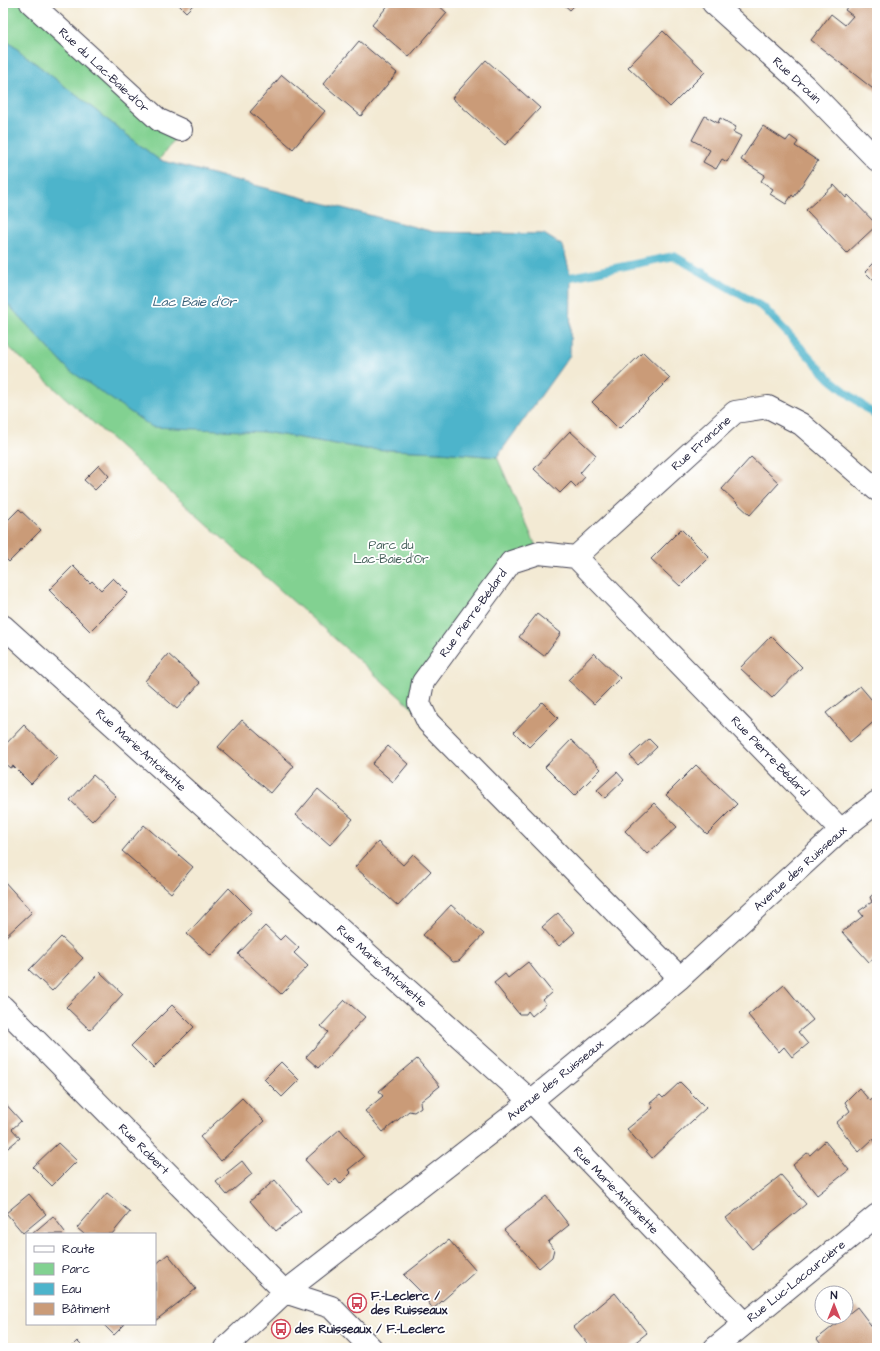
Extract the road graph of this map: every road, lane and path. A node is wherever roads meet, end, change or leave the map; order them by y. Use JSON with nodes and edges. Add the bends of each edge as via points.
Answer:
{"nodes":[{"id":1,"x":31,"y":3,"type":"edge"},
{"id":2,"x":714,"y":3,"type":"edge"},
{"id":3,"x":181,"y":130,"type":"dead end"},
{"id":4,"x":877,"y":160,"type":"edge"},
{"id":5,"x":877,"y":490,"type":"edge"},
{"id":6,"x":576,"y":557,"type":"junction"},
{"id":7,"x":3,"y":626,"type":"edge"},
{"id":8,"x":877,"y":802,"type":"edge"},
{"id":9,"x":841,"y":830,"type":"junction"},
{"id":10,"x":680,"y":978,"type":"junction"},
{"id":11,"x":3,"y":1007,"type":"edge"},
{"id":12,"x":531,"y":1101,"type":"junction"},
{"id":13,"x":877,"y":1215,"type":"edge"},
{"id":14,"x":285,"y":1292,"type":"junction"},
{"id":15,"x":744,"y":1323,"type":"junction"},
{"id":16,"x":225,"y":1348,"type":"edge"},
{"id":17,"x":371,"y":1348,"type":"edge"},
{"id":18,"x":715,"y":1348,"type":"edge"}],
"edges":[{"from":1,"to":3,"type":"street","name":"Rue du Lac-Baie-d'Or","via":[[159,120]]},
{"from":2,"to":4,"type":"street","name":"Rue Drouin","via":[[806,87]]},
{"from":5,"to":6,"type":"street","name":"Rue Francine","via":[[800,424],[768,407],[735,412]]},
{"from":6,"to":9,"type":"street","name":"Rue Pierre-Bédard"},
{"from":6,"to":10,"type":"street","name":"Rue Pierre-Bédard","via":[[539,553],[511,562],[423,682],[419,703],[428,722]]},
{"from":7,"to":12,"type":"street","name":"Rue Marie-Antoinette"},
{"from":8,"to":9,"type":"street","name":"Avenue des Ruisseaux"},
{"from":9,"to":10,"type":"street","name":"Avenue des Ruisseaux"},
{"from":10,"to":12,"type":"street","name":"Avenue des Ruisseaux"},
{"from":11,"to":14,"type":"street","name":"Rue Robert"},
{"from":12,"to":14,"type":"street","name":"Avenue des Ruisseaux"},
{"from":12,"to":15,"type":"street","name":"Rue Marie-Antoinette"},
{"from":13,"to":15,"type":"street","name":"Rue Luc-Lacourcière"},
{"from":14,"to":16,"type":"street","name":"Avenue des Ruisseaux"},
{"from":14,"to":17,"type":"street","via":[[331,1308]]},
{"from":15,"to":18,"type":"street","name":"Rue Luc-Lacourcière"}]}
